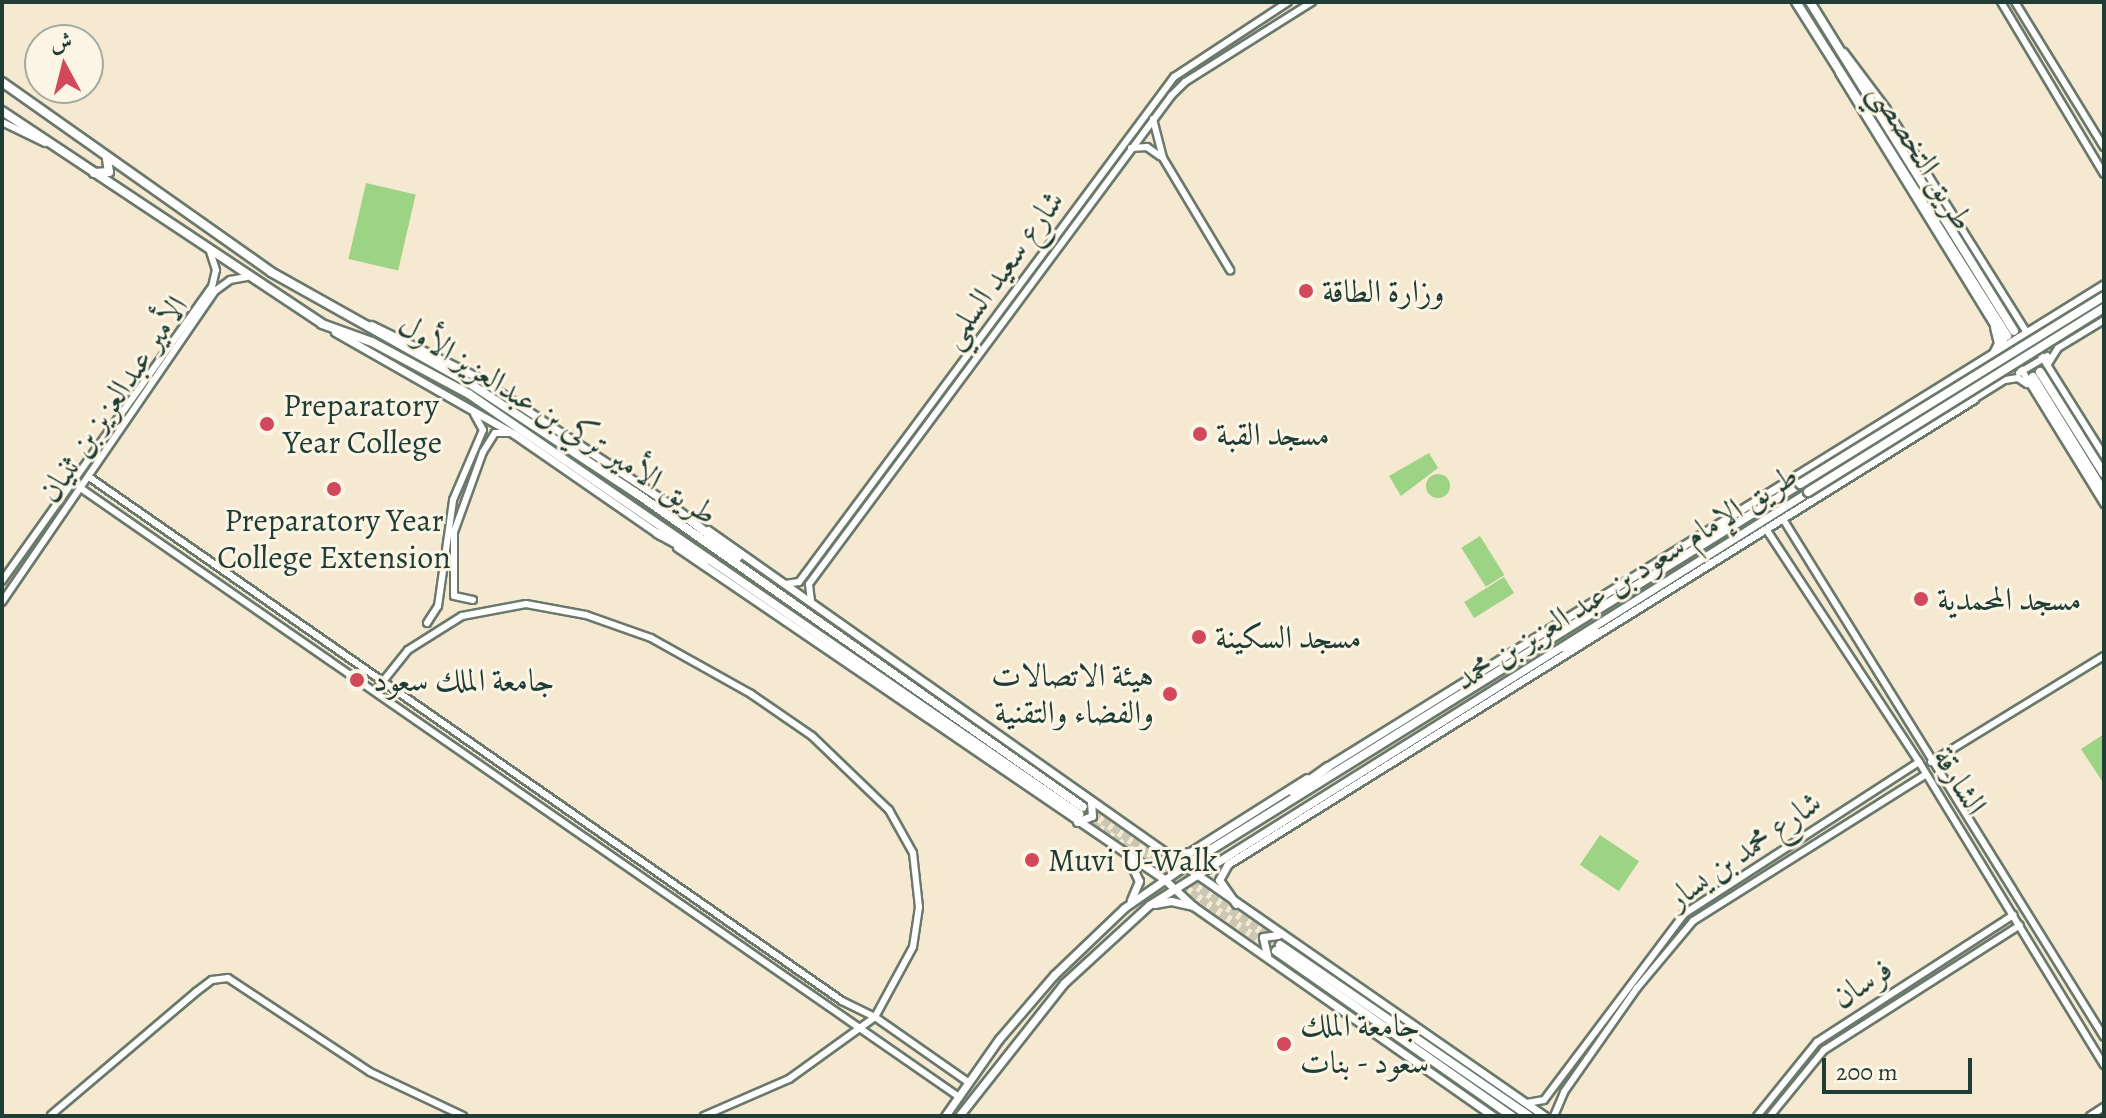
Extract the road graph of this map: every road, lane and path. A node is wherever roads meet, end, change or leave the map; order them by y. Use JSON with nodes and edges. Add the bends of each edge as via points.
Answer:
{"nodes":[{"id":1,"x":1288,"y":2,"type":"edge"},
{"id":2,"x":1312,"y":2,"type":"edge"},
{"id":3,"x":1796,"y":2,"type":"edge"},
{"id":4,"x":1810,"y":2,"type":"edge"},
{"id":5,"x":2001,"y":2,"type":"edge"},
{"id":6,"x":2015,"y":2,"type":"edge"},
{"id":7,"x":1839,"y":47,"type":"junction"},
{"id":8,"x":1838,"y":69,"type":"junction"},
{"id":9,"x":2,"y":82,"type":"edge"},
{"id":10,"x":2068,"y":89,"type":"junction"},
{"id":11,"x":2057,"y":95,"type":"junction"},
{"id":12,"x":2075,"y":99,"type":"junction"},
{"id":13,"x":2064,"y":107,"type":"junction"},
{"id":14,"x":2,"y":111,"type":"edge"},
{"id":15,"x":1153,"y":119,"type":"junction"},
{"id":16,"x":2,"y":122,"type":"edge"},
{"id":17,"x":53,"y":147,"type":"junction"},
{"id":18,"x":2104,"y":147,"type":"edge"},
{"id":19,"x":1131,"y":148,"type":"junction"},
{"id":20,"x":106,"y":156,"type":"junction"},
{"id":21,"x":1163,"y":158,"type":"junction"},
{"id":22,"x":93,"y":173,"type":"junction"},
{"id":23,"x":131,"y":174,"type":"junction"},
{"id":24,"x":2104,"y":174,"type":"edge"},
{"id":25,"x":117,"y":189,"type":"junction"},
{"id":26,"x":210,"y":252,"type":"junction"},
{"id":27,"x":1230,"y":270,"type":"dead end"},
{"id":28,"x":247,"y":277,"type":"junction"},
{"id":29,"x":2104,"y":284,"type":"edge"},
{"id":30,"x":2104,"y":296,"type":"edge"},
{"id":31,"x":2075,"y":303,"type":"junction"},
{"id":32,"x":2104,"y":308,"type":"edge"},
{"id":33,"x":346,"y":316,"type":"junction"},
{"id":34,"x":2018,"y":319,"type":"junction"},
{"id":35,"x":2051,"y":320,"type":"junction"},
{"id":36,"x":2104,"y":320,"type":"edge"},
{"id":37,"x":1994,"y":327,"type":"junction"},
{"id":38,"x":2091,"y":328,"type":"junction"},
{"id":39,"x":335,"y":331,"type":"junction"},
{"id":40,"x":2027,"y":333,"type":"junction"},
{"id":41,"x":2006,"y":347,"type":"junction"},
{"id":42,"x":2058,"y":348,"type":"junction"},
{"id":43,"x":1990,"y":357,"type":"junction"},
{"id":44,"x":2043,"y":358,"type":"junction"},
{"id":45,"x":2022,"y":372,"type":"junction"},
{"id":46,"x":2053,"y":375,"type":"junction"},
{"id":47,"x":2005,"y":380,"type":"junction"},
{"id":48,"x":2031,"y":387,"type":"junction"},
{"id":49,"x":1974,"y":399,"type":"joint"},
{"id":50,"x":470,"y":408,"type":"junction"},
{"id":51,"x":514,"y":434,"type":"junction"},
{"id":52,"x":483,"y":452,"type":"junction"},
{"id":53,"x":2104,"y":455,"type":"edge"},
{"id":54,"x":465,"y":465,"type":"junction"},
{"id":55,"x":2104,"y":474,"type":"edge"},
{"id":56,"x":89,"y":477,"type":"junction"},
{"id":57,"x":82,"y":489,"type":"junction"},
{"id":58,"x":1808,"y":492,"type":"joint"},
{"id":59,"x":2104,"y":492,"type":"edge"},
{"id":60,"x":124,"y":502,"type":"junction"},
{"id":61,"x":669,"y":504,"type":"junction"},
{"id":62,"x":2104,"y":504,"type":"edge"},
{"id":63,"x":116,"y":512,"type":"junction"},
{"id":64,"x":1783,"y":519,"type":"junction"},
{"id":65,"x":1737,"y":521,"type":"junction"},
{"id":66,"x":1766,"y":529,"type":"junction"},
{"id":67,"x":1786,"y":529,"type":"junction"},
{"id":68,"x":657,"y":533,"type":"junction"},
{"id":69,"x":1740,"y":533,"type":"junction"},
{"id":70,"x":1774,"y":536,"type":"junction"},
{"id":71,"x":1677,"y":549,"type":"junction"},
{"id":72,"x":451,"y":568,"type":"junction"},
{"id":73,"x":1696,"y":571,"type":"junction"},
{"id":74,"x":805,"y":574,"type":"junction"},
{"id":75,"x":441,"y":577,"type":"junction"},
{"id":76,"x":813,"y":579,"type":"junction"},
{"id":77,"x":2,"y":581,"type":"edge"},
{"id":78,"x":778,"y":581,"type":"junction"},
{"id":79,"x":247,"y":590,"type":"junction"},
{"id":80,"x":787,"y":598,"type":"junction"},
{"id":81,"x":771,"y":599,"type":"junction"},
{"id":82,"x":240,"y":600,"type":"junction"},
{"id":83,"x":473,"y":600,"type":"dead end"},
{"id":84,"x":2,"y":602,"type":"edge"},
{"id":85,"x":818,"y":608,"type":"junction"},
{"id":86,"x":1620,"y":619,"type":"junction"},
{"id":87,"x":427,"y":623,"type":"dead end"},
{"id":88,"x":2102,"y":654,"type":"edge"},
{"id":89,"x":1529,"y":664,"type":"junction"},
{"id":90,"x":383,"y":680,"type":"junction"},
{"id":91,"x":376,"y":690,"type":"junction"},
{"id":92,"x":1904,"y":717,"type":"junction"},
{"id":93,"x":1894,"y":723,"type":"junction"},
{"id":94,"x":819,"y":729,"type":"dead end"},
{"id":95,"x":812,"y":736,"type":"junction"},
{"id":96,"x":1919,"y":762,"type":"junction"},
{"id":97,"x":1931,"y":762,"type":"junction"},
{"id":98,"x":1328,"y":767,"type":"junction"},
{"id":99,"x":1911,"y":768,"type":"junction"},
{"id":100,"x":1926,"y":774,"type":"junction"},
{"id":101,"x":1916,"y":780,"type":"junction"},
{"id":102,"x":1086,"y":797,"type":"junction"},
{"id":103,"x":1068,"y":817,"type":"junction"},
{"id":104,"x":1258,"y":819,"type":"junction"},
{"id":105,"x":1281,"y":832,"type":"junction"},
{"id":106,"x":1235,"y":848,"type":"junction"},
{"id":107,"x":1166,"y":853,"type":"junction"},
{"id":108,"x":1126,"y":857,"type":"junction"},
{"id":109,"x":1183,"y":867,"type":"junction"},
{"id":110,"x":1998,"y":870,"type":"junction"},
{"id":111,"x":1194,"y":874,"type":"junction"},
{"id":112,"x":1990,"y":875,"type":"junction"},
{"id":113,"x":1164,"y":879,"type":"junction"},
{"id":114,"x":1175,"y":888,"type":"junction"},
{"id":115,"x":687,"y":892,"type":"junction"},
{"id":116,"x":680,"y":902,"type":"junction"},
{"id":117,"x":1236,"y":904,"type":"junction"},
{"id":118,"x":1149,"y":905,"type":"junction"},
{"id":119,"x":1193,"y":906,"type":"junction"},
{"id":120,"x":1124,"y":908,"type":"junction"},
{"id":121,"x":2013,"y":915,"type":"junction"},
{"id":122,"x":2020,"y":925,"type":"junction"},
{"id":123,"x":1102,"y":929,"type":"junction"},
{"id":124,"x":1111,"y":938,"type":"junction"},
{"id":125,"x":1290,"y":939,"type":"junction"},
{"id":126,"x":1270,"y":960,"type":"junction"},
{"id":127,"x":875,"y":1017,"type":"junction"},
{"id":128,"x":863,"y":1030,"type":"junction"},
{"id":129,"x":2104,"y":1037,"type":"edge"},
{"id":130,"x":2104,"y":1065,"type":"edge"},
{"id":131,"x":1794,"y":1069,"type":"junction"},
{"id":132,"x":1800,"y":1076,"type":"junction"},
{"id":133,"x":968,"y":1082,"type":"junction"},
{"id":134,"x":1553,"y":1086,"type":"junction"},
{"id":135,"x":1564,"y":1092,"type":"junction"},
{"id":136,"x":959,"y":1097,"type":"junction"},
{"id":137,"x":1525,"y":1103,"type":"junction"},
{"id":138,"x":2104,"y":1107,"type":"edge"},
{"id":139,"x":51,"y":1115,"type":"edge"},
{"id":140,"x":463,"y":1116,"type":"edge"},
{"id":141,"x":704,"y":1116,"type":"edge"},
{"id":142,"x":945,"y":1116,"type":"edge"},
{"id":143,"x":959,"y":1116,"type":"edge"},
{"id":144,"x":1493,"y":1116,"type":"edge"},
{"id":145,"x":1512,"y":1116,"type":"edge"},
{"id":146,"x":1529,"y":1116,"type":"edge"},
{"id":147,"x":1545,"y":1116,"type":"edge"},
{"id":148,"x":1554,"y":1116,"type":"edge"},
{"id":149,"x":1757,"y":1116,"type":"edge"},
{"id":150,"x":1770,"y":1116,"type":"edge"},
{"id":151,"x":2090,"y":1116,"type":"edge"}],
"edges":[{"from":1,"to":74,"type":"street","name":"شارع سعيد السلمي","via":[[1174,77]]},
{"from":2,"to":15,"type":"street","name":"شارع سعيد السلمي","via":[[1185,82]]},
{"from":3,"to":8,"type":"main road","name":"طريق التخصصي"},
{"from":4,"to":7,"type":"main road","name":"طريق التخصصي"},
{"from":5,"to":11,"type":"street"},
{"from":6,"to":10,"type":"street"},
{"from":7,"to":8,"type":"main road","name":"طريق التخصصي","via":[[2011,334]]},
{"from":7,"to":34,"type":"street","via":[[1886,108]]},
{"from":8,"to":37,"type":"street","via":[[1862,119]]},
{"from":9,"to":20,"type":"main road","name":"طريق الأمير تركي بن عبدالعزيز الأول"},
{"from":10,"to":11,"type":"street","via":[[2063,97]]},
{"from":10,"to":12,"type":"street"},
{"from":11,"to":13,"type":"street"},
{"from":12,"to":13,"type":"street","via":[[2066,99]]},
{"from":12,"to":18,"type":"street"},
{"from":13,"to":24,"type":"street"},
{"from":14,"to":17,"type":"main road","name":"طريق الأمير تركي بن عبدالعزيز الأول"},
{"from":15,"to":19,"type":"street","name":"شارع سعيد السلمي"},
{"from":15,"to":21,"type":"street"},
{"from":16,"to":17,"type":"street"},
{"from":17,"to":22,"type":"main road","name":"طريق الأمير تركي بن عبدالعزيز الأول"},
{"from":19,"to":21,"type":"street","via":[[1147,147]]},
{"from":19,"to":76,"type":"street","name":"شارع سعيد السلمي"},
{"from":20,"to":22,"type":"main road","via":[[111,169]]},
{"from":20,"to":23,"type":"main road","name":"طريق الأمير تركي بن عبدالعزيز الأول"},
{"from":21,"to":27,"type":"street"},
{"from":22,"to":25,"type":"main road","name":"طريق الأمير تركي بن عبدالعزيز الأول"},
{"from":23,"to":25,"type":"main road","via":[[113,176]]},
{"from":23,"to":33,"type":"main road","name":"طريق الأمير تركي بن عبدالعزيز الأول","via":[[271,272]]},
{"from":25,"to":26,"type":"main road","name":"طريق الأمير تركي بن عبدالعزيز الأول"},
{"from":26,"to":28,"type":"main road","name":"طريق الأمير تركي بن عبدالعزيز الأول"},
{"from":26,"to":77,"type":"street","name":"الأمير عبدالعزيز بن ثنيان","via":[[216,270],[212,287]]},
{"from":28,"to":39,"type":"main road","name":"طريق الأمير تركي بن عبدالعزيز الأول"},
{"from":28,"to":56,"type":"street","name":"الأمير عبدالعزيز بن ثنيان","via":[[230,280],[215,291]]},
{"from":29,"to":31,"type":"main road"},
{"from":30,"to":65,"type":"main road","name":"طريق الإمام سعود بن عبد العزيز بن محمد","bridge":true},
{"from":31,"to":35,"type":"main road"},
{"from":31,"to":38,"type":"street","via":[[2067,314],[2071,323]]},
{"from":32,"to":58,"type":"main road","name":"طريق الإمام سعود بن عبد العزيز بن محمد","bridge":true},
{"from":33,"to":61,"type":"main road","via":[[395,333],[475,376]]},
{"from":33,"to":80,"type":"main road","name":"طريق الأمير تركي بن عبدالعزيز الأول","via":[[540,429]]},
{"from":34,"to":35,"type":"street","via":[[2035,326]]},
{"from":34,"to":37,"type":"street","via":[[2018,333],[2009,339]]},
{"from":34,"to":40,"type":"street"},
{"from":35,"to":40,"type":"main road"},
{"from":36,"to":38,"type":"street"},
{"from":37,"to":41,"type":"street"},
{"from":37,"to":43,"type":"main road","via":[[1998,343]]},
{"from":38,"to":42,"type":"street"},
{"from":39,"to":50,"type":"main road"},
{"from":39,"to":81,"type":"main road","name":"طريق الأمير تركي بن عبدالعزيز الأول","via":[[372,342],[469,394]]},
{"from":40,"to":41,"type":"main road"},
{"from":40,"to":44,"type":"street"},
{"from":41,"to":43,"type":"main road"},
{"from":41,"to":45,"type":"street"},
{"from":42,"to":44,"type":"street"},
{"from":42,"to":46,"type":"street","via":[[2048,361]]},
{"from":43,"to":71,"type":"main road"},
{"from":44,"to":45,"type":"street"},
{"from":44,"to":46,"type":"street"},
{"from":45,"to":47,"type":"street"},
{"from":45,"to":48,"type":"street"},
{"from":46,"to":48,"type":"street","via":[[2035,366],[2029,376]]},
{"from":46,"to":53,"type":"street"},
{"from":47,"to":48,"type":"street","via":[[2018,378]]},
{"from":47,"to":49,"type":"street"},
{"from":48,"to":62,"type":"street"},
{"from":49,"to":64,"type":"main road"},
{"from":50,"to":51,"type":"main road"},
{"from":50,"to":54,"type":"street","via":[[483,427]]},
{"from":51,"to":52,"type":"street","via":[[498,431]]},
{"from":51,"to":68,"type":"main road"},
{"from":52,"to":54,"type":"street","via":[[484,438]]},
{"from":52,"to":72,"type":"street","via":[[461,504]]},
{"from":54,"to":75,"type":"street","via":[[447,521]]},
{"from":55,"to":59,"type":"main road","via":[[2036,375]]},
{"from":56,"to":57,"type":"street","name":"الأمير عبدالعزيز بن ثنيان"},
{"from":56,"to":60,"type":"street"},
{"from":57,"to":63,"type":"street"},
{"from":57,"to":84,"type":"street","name":"الأمير عبدالعزيز بن ثنيان"},
{"from":58,"to":69,"type":"main road","name":"طريق الإمام سعود بن عبد العزيز بن محمد"},
{"from":60,"to":63,"type":"street"},
{"from":60,"to":79,"type":"street"},
{"from":61,"to":78,"type":"main road"},
{"from":61,"to":80,"type":"main road"},
{"from":63,"to":82,"type":"street"},
{"from":64,"to":66,"type":"main road"},
{"from":64,"to":67,"type":"street","name":"الشارقة"},
{"from":65,"to":71,"type":"main road"},
{"from":65,"to":104,"type":"main road","name":"طريق الإمام سعود بن عبد العزيز بن محمد"},
{"from":66,"to":70,"type":"street","name":"الشارقة"},
{"from":66,"to":73,"type":"main road"},
{"from":67,"to":70,"type":"street","via":[[1777,526]]},
{"from":67,"to":92,"type":"street","name":"الشارقة"},
{"from":68,"to":81,"type":"main road"},
{"from":68,"to":103,"type":"main road"},
{"from":69,"to":73,"type":"main road"},
{"from":69,"to":89,"type":"main road","name":"طريق الإمام سعود بن عبد العزيز بن محمد"},
{"from":70,"to":93,"type":"street","name":"الشارقة"},
{"from":71,"to":98,"type":"main road"},
{"from":72,"to":75,"type":"street","via":[[449,598],[442,595]]},
{"from":72,"to":83,"type":"street","via":[[454,596]]},
{"from":73,"to":86,"type":"main road"},
{"from":74,"to":76,"type":"street","via":[[804,582]]},
{"from":74,"to":78,"type":"street","via":[[794,584]]},
{"from":75,"to":87,"type":"street","via":[[438,606]]},
{"from":76,"to":85,"type":"street","name":"شارع سعيد السلمي","via":[[806,591]]},
{"from":78,"to":85,"type":"main road"},
{"from":79,"to":82,"type":"street"},
{"from":79,"to":90,"type":"street"},
{"from":80,"to":81,"type":"main road","name":"طريق الأمير تركي بن عبدالعزيز الأول","via":[[1081,810]]},
{"from":82,"to":91,"type":"street"},
{"from":85,"to":102,"type":"main road"},
{"from":86,"to":89,"type":"main road"},
{"from":86,"to":105,"type":"main road"},
{"from":88,"to":97,"type":"street"},
{"from":89,"to":106,"type":"main road","name":"طريق الإمام سعود بن عبد العزيز بن محمد"},
{"from":90,"to":91,"type":"street"},
{"from":90,"to":95,"type":"street","via":[[408,650],[453,619],[526,604],[586,615],[651,638],[713,670]]},
{"from":90,"to":115,"type":"street"},
{"from":91,"to":116,"type":"street"},
{"from":92,"to":93,"type":"street"},
{"from":92,"to":97,"type":"street","name":"الشارقة"},
{"from":93,"to":96,"type":"street","name":"الشارقة"},
{"from":94,"to":95,"type":"street"},
{"from":95,"to":127,"type":"street","via":[[889,810],[916,867],[919,907],[913,947]]},
{"from":96,"to":99,"type":"street","name":"شارع محمد بن يسار"},
{"from":96,"to":100,"type":"street","name":"الشارقة"},
{"from":97,"to":110,"type":"street","name":"الشارقة"},
{"from":98,"to":104,"type":"main road"},
{"from":98,"to":107,"type":"main road","via":[[1195,848]]},
{"from":99,"to":101,"type":"street"},
{"from":99,"to":134,"type":"street","name":"شارع محمد بن يسار","via":[[1684,914]]},
{"from":100,"to":101,"type":"street","name":"شارع محمد بن يسار"},
{"from":100,"to":112,"type":"street","name":"الشارقة"},
{"from":101,"to":135,"type":"street","name":"شارع محمد بن يسار","via":[[1693,921],[1654,964]]},
{"from":102,"to":103,"type":"main road","via":[[1094,808],[1092,816],[1081,822]]},
{"from":102,"to":107,"type":"main road"},
{"from":103,"to":108,"type":"main road"},
{"from":104,"to":109,"type":"main road","name":"طريق الإمام سعود بن عبد العزيز بن محمد"},
{"from":105,"to":106,"type":"main road"},
{"from":105,"to":117,"type":"main road","via":[[1228,864],[1219,880]]},
{"from":106,"to":111,"type":"main road","name":"طريق الإمام سعود بن عبد العزيز بن محمد"},
{"from":107,"to":109,"type":"main road"},
{"from":108,"to":113,"type":"main road"},
{"from":108,"to":120,"type":"main road","via":[[1139,881]]},
{"from":109,"to":111,"type":"main road"},
{"from":109,"to":113,"type":"main road"},
{"from":110,"to":112,"type":"street"},
{"from":110,"to":129,"type":"street","name":"الشارقة"},
{"from":111,"to":114,"type":"main road","name":"طريق الإمام سعود بن عبد العزيز بن محمد"},
{"from":111,"to":117,"type":"main road"},
{"from":112,"to":121,"type":"street","name":"الشارقة"},
{"from":113,"to":114,"type":"main road"},
{"from":113,"to":120,"type":"main road"},
{"from":114,"to":118,"type":"main road","name":"طريق الإمام سعود بن عبد العزيز بن محمد"},
{"from":114,"to":119,"type":"main road"},
{"from":115,"to":116,"type":"street"},
{"from":115,"to":127,"type":"street","via":[[842,1001]]},
{"from":116,"to":128,"type":"street"},
{"from":117,"to":125,"type":"main road"},
{"from":118,"to":119,"type":"main road","via":[[1171,901]]},
{"from":118,"to":124,"type":"main road","name":"طريق الإمام سعود بن عبد العزيز بن محمد"},
{"from":119,"to":126,"type":"main road"},
{"from":120,"to":123,"type":"main road"},
{"from":121,"to":122,"type":"street","name":"الشارقة"},
{"from":121,"to":131,"type":"street","name":"فرسان","via":[[1842,1024]]},
{"from":122,"to":130,"type":"street","name":"الشارقة"},
{"from":122,"to":132,"type":"street","name":"فرسان","via":[[1864,1022]]},
{"from":123,"to":124,"type":"main road"},
{"from":123,"to":133,"type":"main road","via":[[1054,975]]},
{"from":124,"to":143,"type":"main road","name":"طريق الإمام سعود بن عبد العزيز بن محمد","via":[[1046,1004]]},
{"from":125,"to":126,"type":"main road","via":[[1274,933],[1263,937]]},
{"from":125,"to":137,"type":"main road"},
{"from":126,"to":144,"type":"main road"},
{"from":127,"to":128,"type":"street"},
{"from":127,"to":133,"type":"street"},
{"from":128,"to":136,"type":"street"},
{"from":128,"to":141,"type":"street","via":[[789,1079]]},
{"from":131,"to":132,"type":"street"},
{"from":131,"to":149,"type":"street","name":"فرسان"},
{"from":132,"to":150,"type":"street","name":"فرسان"},
{"from":133,"to":136,"type":"main road"},
{"from":134,"to":135,"type":"street","via":[[1556,1099]]},
{"from":134,"to":137,"type":"street","name":"شارع محمد بن يسار","via":[[1539,1104]]},
{"from":135,"to":148,"type":"street","name":"شارع محمد بن يسار"},
{"from":136,"to":142,"type":"main road"},
{"from":137,"to":147,"type":"main road"},
{"from":138,"to":151,"type":"street"},
{"from":139,"to":140,"type":"street","via":[[196,992],[212,980],[228,978],[370,1072]]},
{"from":145,"to":146,"type":"main road","via":[[1278,948]]}]}
